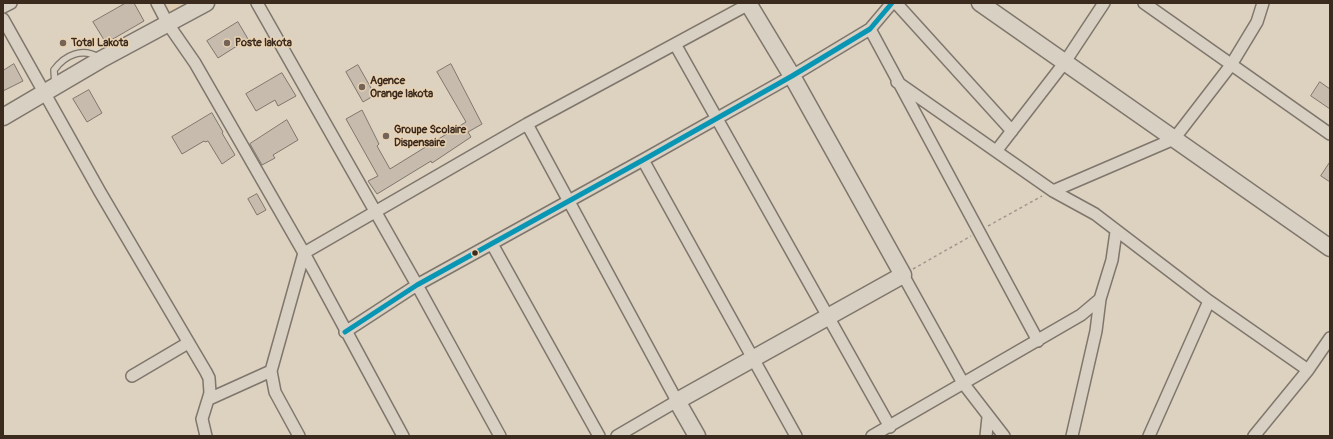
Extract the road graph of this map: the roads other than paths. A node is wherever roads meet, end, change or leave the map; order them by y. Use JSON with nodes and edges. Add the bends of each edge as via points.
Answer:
{"nodes":[{"id":1,"x":11,"y":3,"type":"edge"},
{"id":2,"x":157,"y":3,"type":"edge"},
{"id":3,"x":206,"y":3,"type":"edge"},
{"id":4,"x":257,"y":3,"type":"edge"},
{"id":5,"x":749,"y":3,"type":"edge"},
{"id":6,"x":892,"y":3,"type":"edge"},
{"id":7,"x":896,"y":3,"type":"edge"},
{"id":8,"x":980,"y":3,"type":"edge"},
{"id":9,"x":1104,"y":3,"type":"edge"},
{"id":10,"x":1144,"y":3,"type":"edge"},
{"id":11,"x":1263,"y":3,"type":"edge"},
{"id":12,"x":3,"y":7,"type":"edge"},
{"id":13,"x":3,"y":19,"type":"edge"},
{"id":14,"x":168,"y":24,"type":"junction"},
{"id":15,"x":870,"y":29,"type":"junction"},
{"id":16,"x":675,"y":44,"type":"junction"},
{"id":17,"x":1065,"y":62,"type":"junction"},
{"id":18,"x":1231,"y":65,"type":"junction"},
{"id":19,"x":792,"y":76,"type":"junction"},
{"id":20,"x":897,"y":82,"type":"junction"},
{"id":21,"x":50,"y":89,"type":"junction"},
{"id":22,"x":3,"y":117,"type":"edge"},
{"id":23,"x":718,"y":117,"type":"junction"},
{"id":24,"x":527,"y":124,"type":"junction"},
{"id":25,"x":1012,"y":131,"type":"junction"},
{"id":26,"x":1330,"y":134,"type":"edge"},
{"id":27,"x":1174,"y":139,"type":"junction"},
{"id":28,"x":997,"y":150,"type":"junction"},
{"id":29,"x":643,"y":160,"type":"junction"},
{"id":30,"x":1053,"y":191,"type":"junction"},
{"id":31,"x":569,"y":201,"type":"junction"},
{"id":32,"x":375,"y":211,"type":"junction"},
{"id":33,"x":1116,"y":232,"type":"junction"},
{"id":34,"x":492,"y":244,"type":"junction"},
{"id":35,"x":1330,"y":248,"type":"edge"},
{"id":36,"x":304,"y":253,"type":"junction"},
{"id":37,"x":903,"y":275,"type":"junction"},
{"id":38,"x":417,"y":284,"type":"junction"},
{"id":39,"x":1100,"y":299,"type":"junction"},
{"id":40,"x":1209,"y":301,"type":"junction"},
{"id":41,"x":828,"y":318,"type":"junction"},
{"id":42,"x":345,"y":332,"type":"junction"},
{"id":43,"x":1330,"y":338,"type":"edge"},
{"id":44,"x":1038,"y":341,"type":"junction"},
{"id":45,"x":188,"y":343,"type":"junction"},
{"id":46,"x":753,"y":357,"type":"junction"},
{"id":47,"x":1308,"y":370,"type":"junction"},
{"id":48,"x":271,"y":371,"type":"junction"},
{"id":49,"x":132,"y":376,"type":"dead end"},
{"id":50,"x":964,"y":383,"type":"junction"},
{"id":51,"x":209,"y":400,"type":"junction"},
{"id":52,"x":677,"y":401,"type":"junction"},
{"id":53,"x":988,"y":416,"type":"junction"},
{"id":54,"x":890,"y":426,"type":"junction"},
{"id":55,"x":206,"y":436,"type":"edge"},
{"id":56,"x":299,"y":436,"type":"edge"},
{"id":57,"x":403,"y":436,"type":"edge"},
{"id":58,"x":500,"y":436,"type":"edge"},
{"id":59,"x":599,"y":436,"type":"edge"},
{"id":60,"x":617,"y":436,"type":"edge"},
{"id":61,"x":697,"y":436,"type":"edge"},
{"id":62,"x":796,"y":436,"type":"edge"},
{"id":63,"x":872,"y":436,"type":"edge"},
{"id":64,"x":986,"y":436,"type":"edge"},
{"id":65,"x":1004,"y":436,"type":"edge"},
{"id":66,"x":1072,"y":436,"type":"edge"},
{"id":67,"x":1148,"y":436,"type":"edge"},
{"id":68,"x":1254,"y":436,"type":"edge"}],
"edges":[{"from":1,"to":12,"type":"street"},
{"from":2,"to":14,"type":"street"},
{"from":3,"to":14,"type":"main road"},
{"from":4,"to":32,"type":"street"},
{"from":5,"to":16,"type":"street"},
{"from":5,"to":19,"type":"main road"},
{"from":6,"to":15,"type":"street"},
{"from":7,"to":25,"type":"street"},
{"from":8,"to":17,"type":"main road"},
{"from":9,"to":17,"type":"street"},
{"from":10,"to":18,"type":"street"},
{"from":11,"to":18,"type":"street","via":[[1257,22]]},
{"from":13,"to":21,"type":"street"},
{"from":14,"to":21,"type":"main road"},
{"from":14,"to":36,"type":"street","via":[[196,63]]},
{"from":15,"to":19,"type":"street"},
{"from":15,"to":20,"type":"street"},
{"from":16,"to":23,"type":"street"},
{"from":16,"to":24,"type":"street"},
{"from":17,"to":25,"type":"street"},
{"from":17,"to":27,"type":"main road"},
{"from":18,"to":26,"type":"street"},
{"from":18,"to":27,"type":"street"},
{"from":19,"to":23,"type":"street"},
{"from":19,"to":37,"type":"main road"},
{"from":20,"to":28,"type":"street"},
{"from":20,"to":44,"type":"street"},
{"from":21,"to":22,"type":"main road"},
{"from":21,"to":45,"type":"street"},
{"from":23,"to":29,"type":"street"},
{"from":23,"to":41,"type":"street"},
{"from":24,"to":31,"type":"street"},
{"from":24,"to":32,"type":"street"},
{"from":25,"to":28,"type":"street"},
{"from":27,"to":30,"type":"street"},
{"from":27,"to":35,"type":"main road"},
{"from":28,"to":30,"type":"street"},
{"from":29,"to":31,"type":"street"},
{"from":29,"to":46,"type":"street"},
{"from":30,"to":33,"type":"street","via":[[1095,214]]},
{"from":31,"to":34,"type":"street"},
{"from":31,"to":52,"type":"street"},
{"from":32,"to":36,"type":"street"},
{"from":32,"to":38,"type":"street"},
{"from":33,"to":39,"type":"street","via":[[1112,260]]},
{"from":33,"to":40,"type":"street"},
{"from":34,"to":38,"type":"street"},
{"from":34,"to":59,"type":"street"},
{"from":36,"to":42,"type":"street"},
{"from":36,"to":48,"type":"street"},
{"from":37,"to":41,"type":"main road"},
{"from":37,"to":50,"type":"street"},
{"from":38,"to":42,"type":"street"},
{"from":38,"to":58,"type":"street"},
{"from":39,"to":44,"type":"street","via":[[1081,315]]},
{"from":39,"to":66,"type":"street","via":[[1096,331]]},
{"from":40,"to":47,"type":"street"},
{"from":40,"to":67,"type":"street"},
{"from":41,"to":46,"type":"main road"},
{"from":41,"to":54,"type":"street"},
{"from":42,"to":57,"type":"street"},
{"from":43,"to":47,"type":"street"},
{"from":44,"to":50,"type":"street"},
{"from":45,"to":49,"type":"street"},
{"from":45,"to":51,"type":"street","via":[[209,378]]},
{"from":46,"to":52,"type":"main road"},
{"from":46,"to":62,"type":"street"},
{"from":47,"to":68,"type":"street"},
{"from":48,"to":51,"type":"street"},
{"from":48,"to":56,"type":"street","via":[[275,392]]},
{"from":50,"to":53,"type":"street"},
{"from":50,"to":54,"type":"street"},
{"from":51,"to":55,"type":"street","via":[[202,419]]},
{"from":52,"to":60,"type":"street"},
{"from":52,"to":61,"type":"main road"},
{"from":53,"to":64,"type":"street"},
{"from":53,"to":65,"type":"street"},
{"from":54,"to":63,"type":"street"}]}
